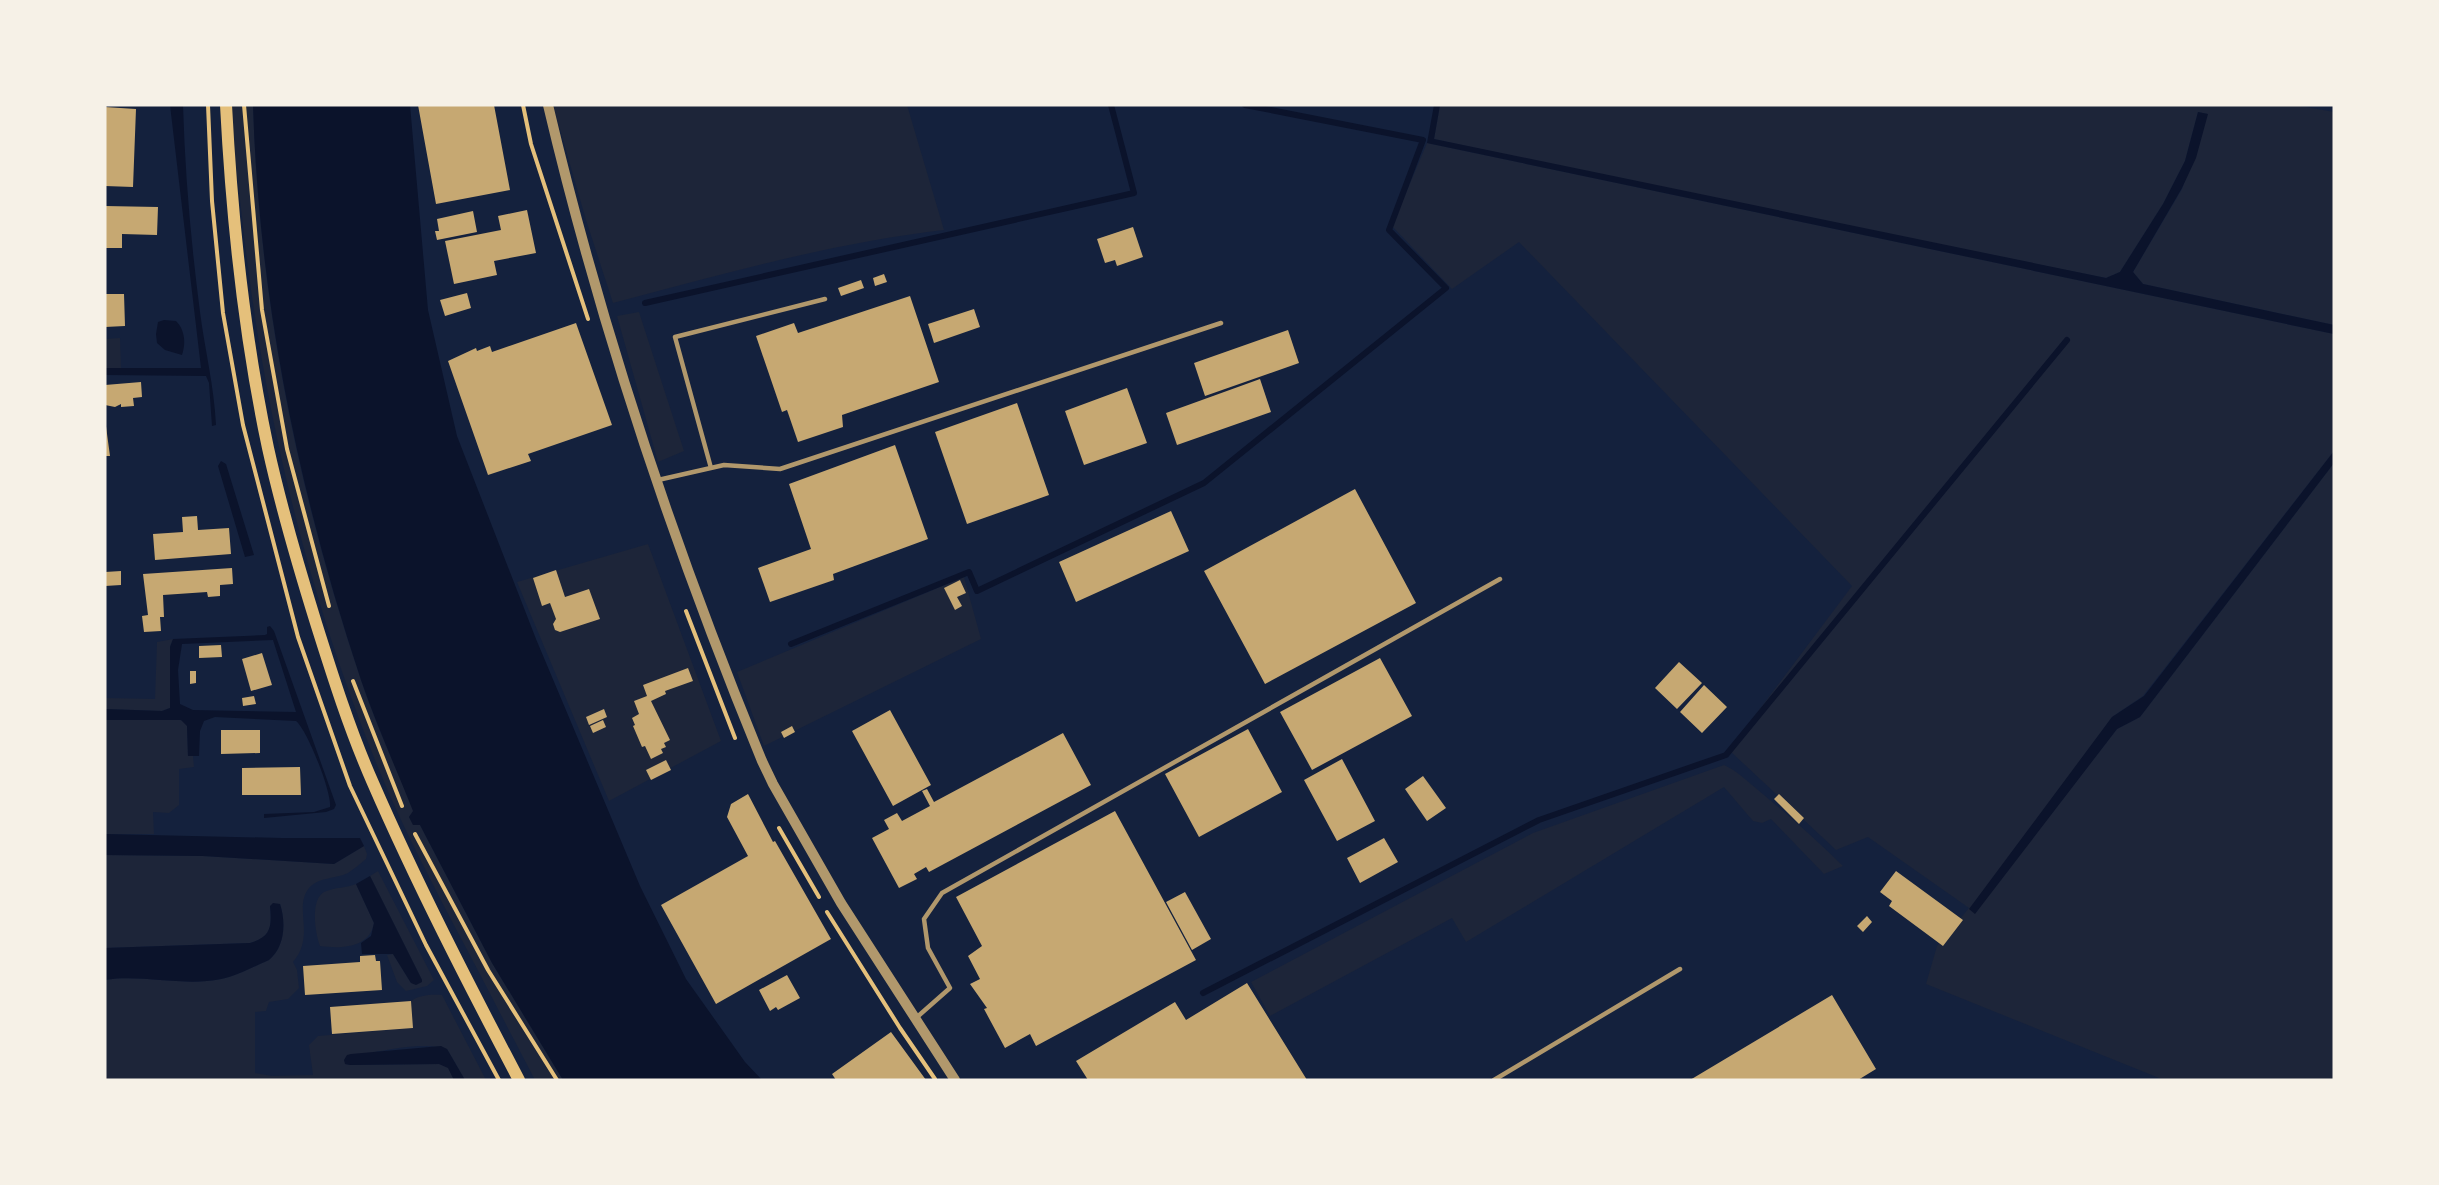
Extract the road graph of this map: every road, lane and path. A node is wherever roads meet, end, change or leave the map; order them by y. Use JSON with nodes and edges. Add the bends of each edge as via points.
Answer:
{"nodes":[{"id":1,"x":226,"y":105,"type":"edge"},
{"id":2,"x":244,"y":105,"type":"edge"},
{"id":3,"x":548,"y":105,"type":"edge"},
{"id":4,"x":825,"y":299,"type":"dead end"},
{"id":5,"x":1221,"y":323,"type":"dead end"},
{"id":6,"x":711,"y":468,"type":"junction"},
{"id":7,"x":656,"y":480,"type":"junction"},
{"id":8,"x":1500,"y":579,"type":"dead end"},
{"id":9,"x":332,"y":617,"type":"dead end"},
{"id":10,"x":349,"y":671,"type":"dead end"},
{"id":11,"x":403,"y":808,"type":"dead end"},
{"id":12,"x":412,"y":829,"type":"dead end"},
{"id":13,"x":1680,"y":969,"type":"dead end"},
{"id":14,"x":914,"y":1020,"type":"junction"},
{"id":15,"x":519,"y":1080,"type":"edge"},
{"id":16,"x":557,"y":1080,"type":"edge"},
{"id":17,"x":955,"y":1080,"type":"edge"},
{"id":18,"x":1494,"y":1080,"type":"edge"}],
"edges":[{"from":1,"to":15,"type":"main road","via":[[231,200],[252,363],[269,450],[303,581],[372,782]]},
{"from":2,"to":9,"type":"path","via":[[262,310],[287,449]]},
{"from":3,"to":7,"type":"street","via":[[606,329]]},
{"from":4,"to":6,"type":"lane","via":[[675,337]]},
{"from":5,"to":6,"type":"lane","via":[[780,469],[724,465]]},
{"from":6,"to":7,"type":"lane"},
{"from":7,"to":14,"type":"street","via":[[702,610],[773,784]]},
{"from":8,"to":14,"type":"lane","via":[[942,892],[924,919],[928,948],[950,988]]},
{"from":10,"to":11,"type":"path"},
{"from":12,"to":16,"type":"path","via":[[488,970]]},
{"from":13,"to":18,"type":"lane"},
{"from":14,"to":17,"type":"street"}]}
